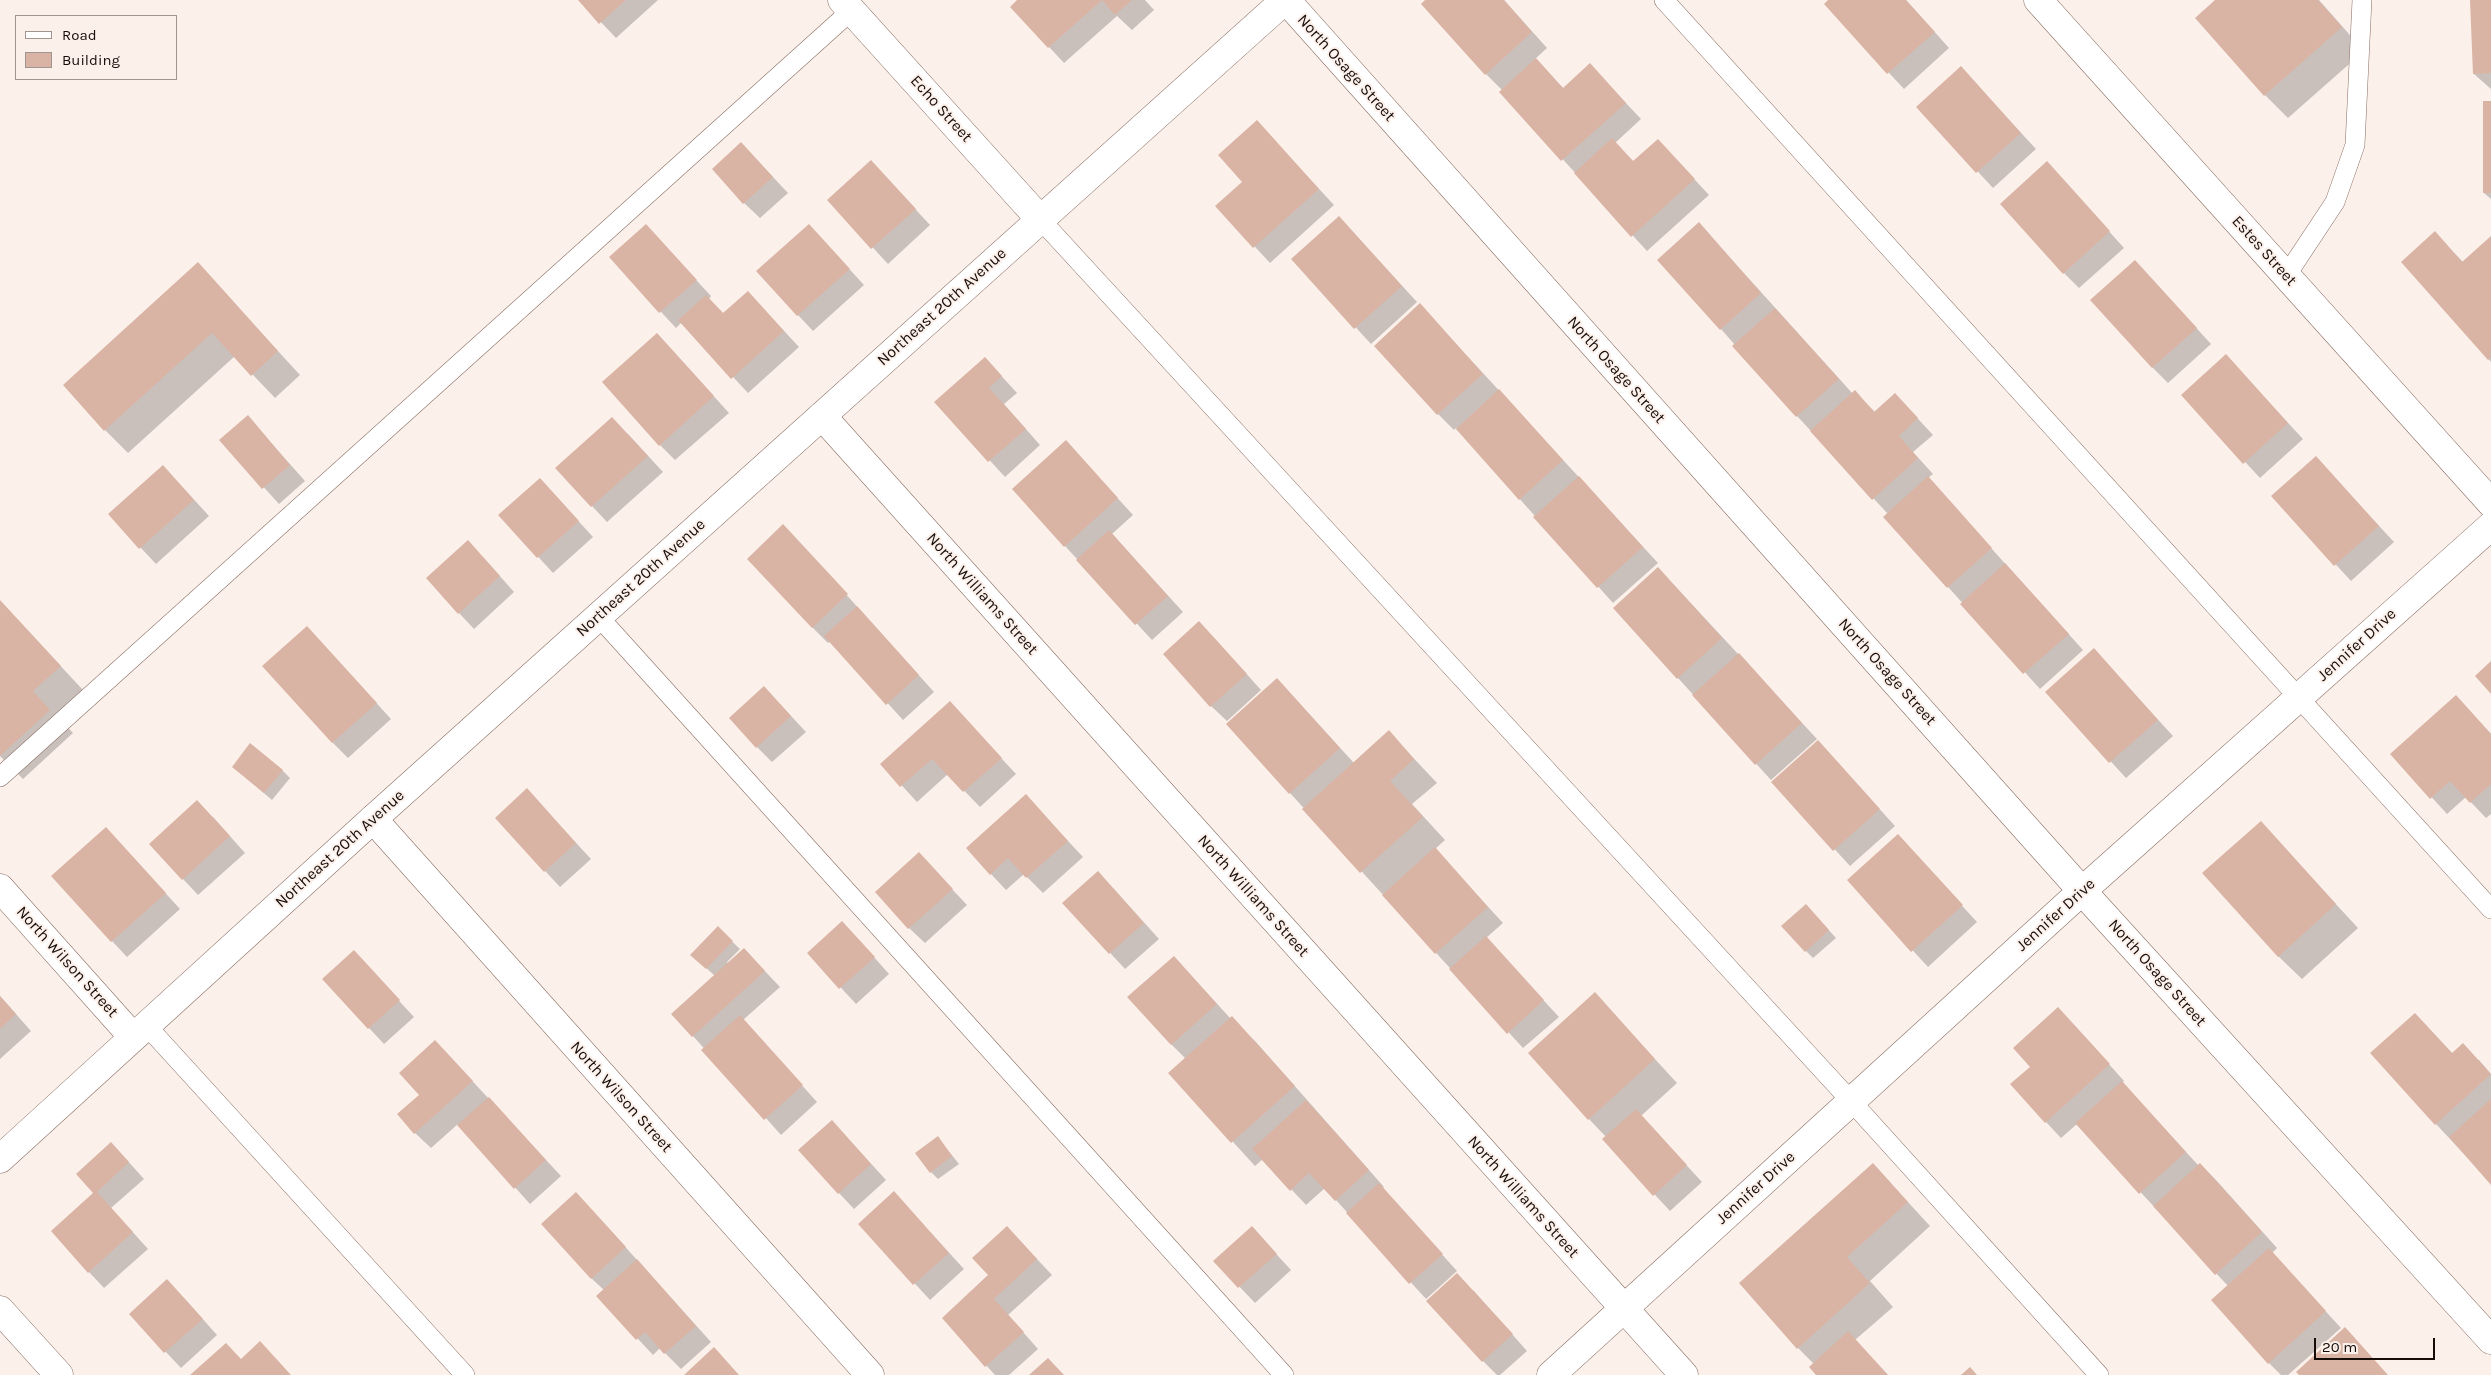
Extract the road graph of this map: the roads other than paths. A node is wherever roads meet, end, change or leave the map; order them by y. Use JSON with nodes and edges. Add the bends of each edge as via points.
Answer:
{"nodes":[{"id":1,"x":1285,"y":0,"type":"edge"},
{"id":2,"x":1664,"y":0,"type":"edge"},
{"id":3,"x":2038,"y":0,"type":"edge"},
{"id":4,"x":2362,"y":0,"type":"edge"},
{"id":5,"x":847,"y":5,"type":"edge"},
{"id":6,"x":1039,"y":218,"type":"junction"},
{"id":7,"x":2286,"y":276,"type":"junction"},
{"id":8,"x":822,"y":416,"type":"junction"},
{"id":9,"x":2491,"y":503,"type":"edge"},
{"id":10,"x":2491,"y":526,"type":"edge"},
{"id":11,"x":598,"y":616,"type":"junction"},
{"id":12,"x":2298,"y":697,"type":"junction"},
{"id":13,"x":0,"y":777,"type":"edge"},
{"id":14,"x":373,"y":819,"type":"junction"},
{"id":15,"x":0,"y":888,"type":"edge"},
{"id":16,"x":2082,"y":891,"type":"junction"},
{"id":17,"x":2491,"y":909,"type":"edge"},
{"id":18,"x":140,"y":1031,"type":"junction"},
{"id":19,"x":1850,"y":1102,"type":"junction"},
{"id":20,"x":0,"y":1159,"type":"edge"},
{"id":21,"x":1624,"y":1308,"type":"junction"},
{"id":22,"x":0,"y":1310,"type":"edge"},
{"id":23,"x":2489,"y":1335,"type":"edge"},
{"id":24,"x":59,"y":1375,"type":"edge"},
{"id":25,"x":465,"y":1375,"type":"edge"},
{"id":26,"x":870,"y":1375,"type":"edge"},
{"id":27,"x":1284,"y":1375,"type":"edge"},
{"id":28,"x":1551,"y":1375,"type":"edge"},
{"id":29,"x":1684,"y":1375,"type":"edge"},
{"id":30,"x":2099,"y":1375,"type":"edge"}],
"edges":[{"from":1,"to":6,"type":"street","name":"Northeast 20th Avenue"},
{"from":1,"to":16,"type":"street","name":"North Osage Street"},
{"from":2,"to":12,"type":"lane"},
{"from":3,"to":7,"type":"street","name":"Estes Street"},
{"from":4,"to":7,"type":"lane","via":[[2355,146],[2335,202]]},
{"from":5,"to":6,"type":"street","name":"Echo Street"},
{"from":5,"to":13,"type":"lane"},
{"from":6,"to":8,"type":"street","name":"Northeast 20th Avenue"},
{"from":6,"to":19,"type":"lane"},
{"from":7,"to":9,"type":"street","name":"Estes Street"},
{"from":8,"to":11,"type":"street","name":"Northeast 20th Avenue"},
{"from":8,"to":21,"type":"street","name":"North Williams Street"},
{"from":10,"to":12,"type":"street","name":"Jennifer Drive"},
{"from":11,"to":14,"type":"street","name":"Northeast 20th Avenue"},
{"from":11,"to":27,"type":"lane"},
{"from":12,"to":16,"type":"street","name":"Jennifer Drive"},
{"from":12,"to":17,"type":"lane"},
{"from":14,"to":18,"type":"street","name":"Northeast 20th Avenue"},
{"from":14,"to":26,"type":"street","name":"North Wilson Street"},
{"from":15,"to":18,"type":"street","name":"North Wilson Street"},
{"from":16,"to":19,"type":"street","name":"Jennifer Drive"},
{"from":16,"to":23,"type":"street","name":"North Osage Street"},
{"from":18,"to":20,"type":"street","name":"Northeast 20th Avenue"},
{"from":18,"to":25,"type":"lane"},
{"from":19,"to":21,"type":"street","name":"Jennifer Drive"},
{"from":19,"to":30,"type":"lane"},
{"from":21,"to":28,"type":"street","name":"Jennifer Drive"},
{"from":21,"to":29,"type":"street","name":"North Williams Street"},
{"from":22,"to":24,"type":"street"}]}
